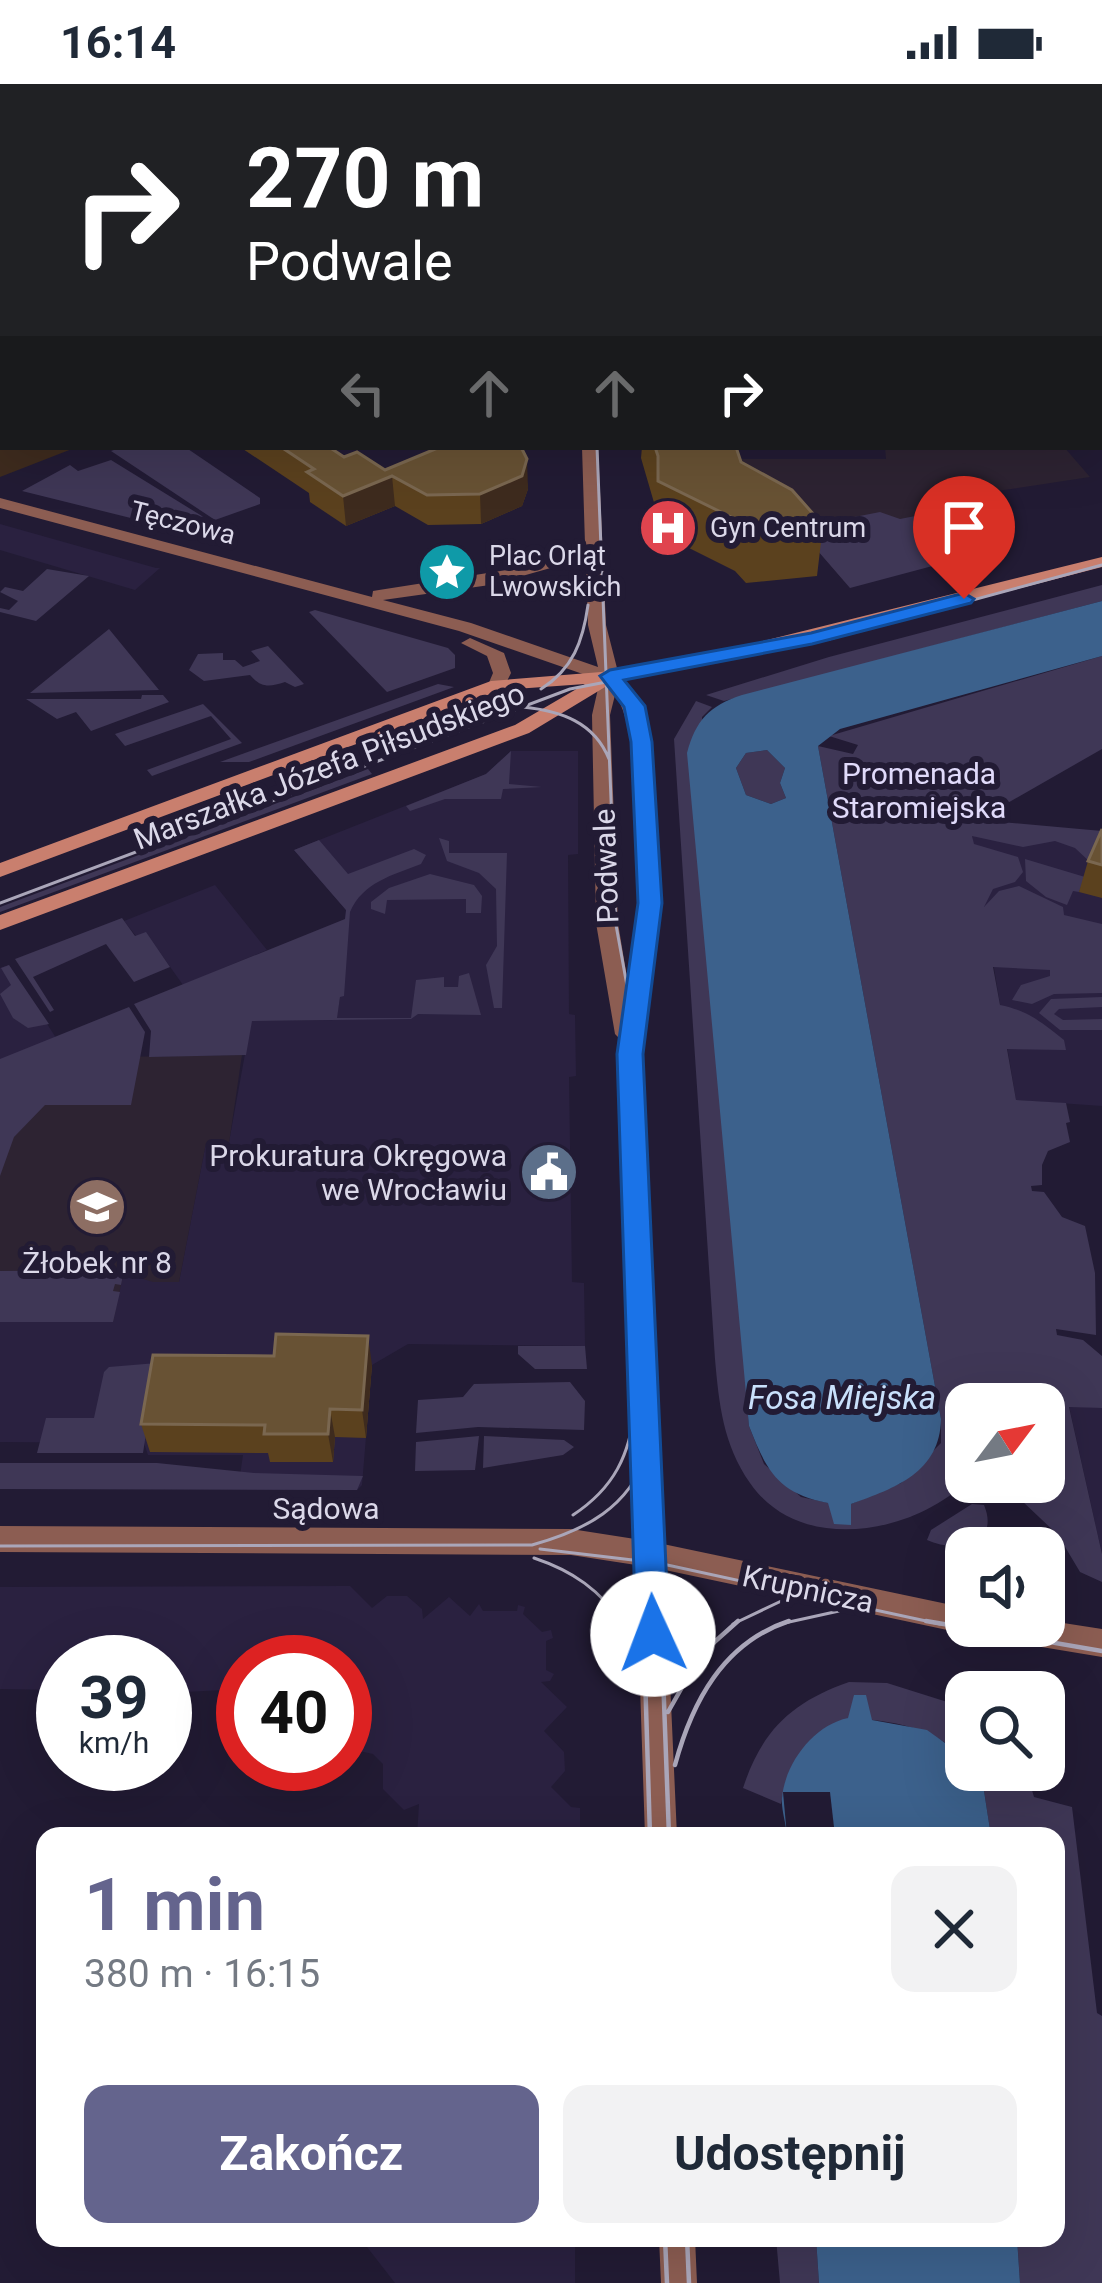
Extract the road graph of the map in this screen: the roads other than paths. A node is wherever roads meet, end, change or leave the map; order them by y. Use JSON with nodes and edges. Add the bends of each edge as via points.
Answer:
{"nodes":[{"id":1,"x":590,"y":450,"type":"edge"},
{"id":2,"x":0,"y":503,"type":"edge"},
{"id":3,"x":592,"y":547,"type":"junction"},
{"id":4,"x":1102,"y":562,"type":"edge"},
{"id":5,"x":352,"y":596,"type":"junction"},
{"id":6,"x":610,"y":676,"type":"junction"},
{"id":7,"x":497,"y":685,"type":"junction"},
{"id":8,"x":0,"y":870,"type":"edge"},
{"id":9,"x":0,"y":923,"type":"edge"},
{"id":10,"x":630,"y":1054,"type":"junction"},
{"id":11,"x":0,"y":1539,"type":"edge"},
{"id":12,"x":650,"y":1554,"type":"junction"},
{"id":13,"x":945,"y":1617,"type":"edge"},
{"id":14,"x":1065,"y":1637,"type":"edge"},
{"id":15,"x":1102,"y":1643,"type":"edge"},
{"id":16,"x":661,"y":1827,"type":"edge"},
{"id":17,"x":678,"y":2247,"type":"edge"},
{"id":18,"x":680,"y":2283,"type":"edge"}],
"edges":[{"from":1,"to":3,"type":"street"},
{"from":2,"to":5,"type":"street","name":"Tęczowa"},
{"from":3,"to":5,"type":"street","via":[[425,591]]},
{"from":3,"to":6,"type":"street"},
{"from":4,"to":6,"type":"main road","via":[[812,638]]},
{"from":5,"to":6,"type":"street","name":"Tęczowa"},
{"from":5,"to":7,"type":"street","name":"Tęczowa","via":[[394,621],[494,652],[501,662]]},
{"from":6,"to":7,"type":"main road","name":"Marszałka Józefa Piłsudskiego"},
{"from":6,"to":9,"type":"main road","name":"Marszałka Józefa Piłsudskiego","via":[[522,729]]},
{"from":6,"to":10,"type":"street","name":"Podwale","via":[[601,715],[607,923]]},
{"from":6,"to":10,"type":"street","name":"Podwale","via":[[634,706],[650,903]]},
{"from":7,"to":8,"type":"main road","name":"Marszałka Józefa Piłsudskiego"},
{"from":10,"to":12,"type":"street","name":"Podwale"},
{"from":11,"to":12,"type":"street","name":"Sądowa","via":[[571,1542]]},
{"from":12,"to":13,"type":"street","name":"Krupnicza"},
{"from":12,"to":16,"type":"street","name":"Podwale"},
{"from":14,"to":15,"type":"street"},
{"from":17,"to":18,"type":"street"}]}
